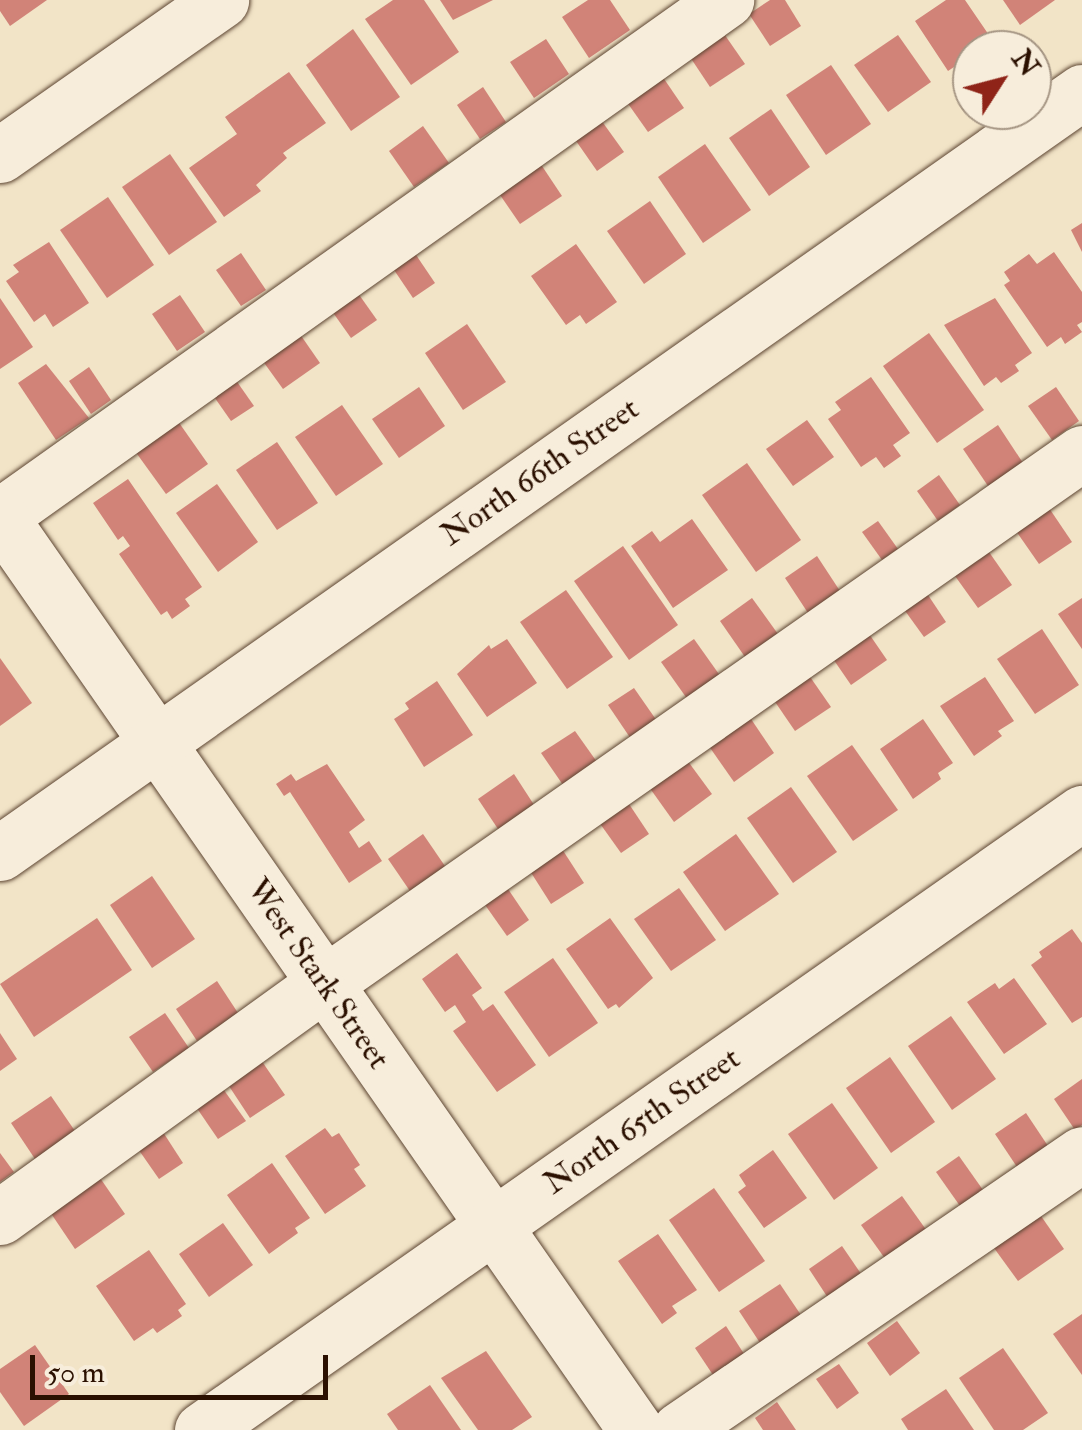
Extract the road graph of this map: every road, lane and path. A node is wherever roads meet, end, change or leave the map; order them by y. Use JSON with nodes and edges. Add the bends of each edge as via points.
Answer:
{"nodes":[{"id":1,"x":221,"y":0,"type":"edge"},
{"id":2,"x":726,"y":0,"type":"edge"},
{"id":3,"x":1082,"y":92,"type":"edge"},
{"id":4,"x":0,"y":156,"type":"edge"},
{"id":5,"x":1082,"y":453,"type":"edge"},
{"id":6,"x":0,"y":517,"type":"edge"},
{"id":7,"x":156,"y":742,"type":"junction"},
{"id":8,"x":1082,"y":812,"type":"edge"},
{"id":9,"x":0,"y":854,"type":"edge"},
{"id":10,"x":325,"y":983,"type":"junction"},
{"id":11,"x":1082,"y":1154,"type":"edge"},
{"id":12,"x":0,"y":1217,"type":"edge"},
{"id":13,"x":493,"y":1224,"type":"junction"},
{"id":14,"x":202,"y":1430,"type":"edge"},
{"id":15,"x":636,"y":1430,"type":"edge"},
{"id":16,"x":679,"y":1430,"type":"edge"}],
"edges":[{"from":1,"to":4,"type":"street"},
{"from":2,"to":6,"type":"street"},
{"from":3,"to":7,"type":"street","name":"North 66th Street"},
{"from":5,"to":10,"type":"street"},
{"from":6,"to":7,"type":"street","name":"West Stark Street"},
{"from":7,"to":9,"type":"street","name":"North 66th Street"},
{"from":7,"to":10,"type":"street","name":"West Stark Street"},
{"from":8,"to":13,"type":"street","name":"North 65th Street"},
{"from":10,"to":12,"type":"street"},
{"from":10,"to":13,"type":"street","name":"West Stark Street"},
{"from":11,"to":16,"type":"street"},
{"from":13,"to":14,"type":"street","name":"North 65th Street"},
{"from":13,"to":15,"type":"street","name":"West Stark Street"}]}
